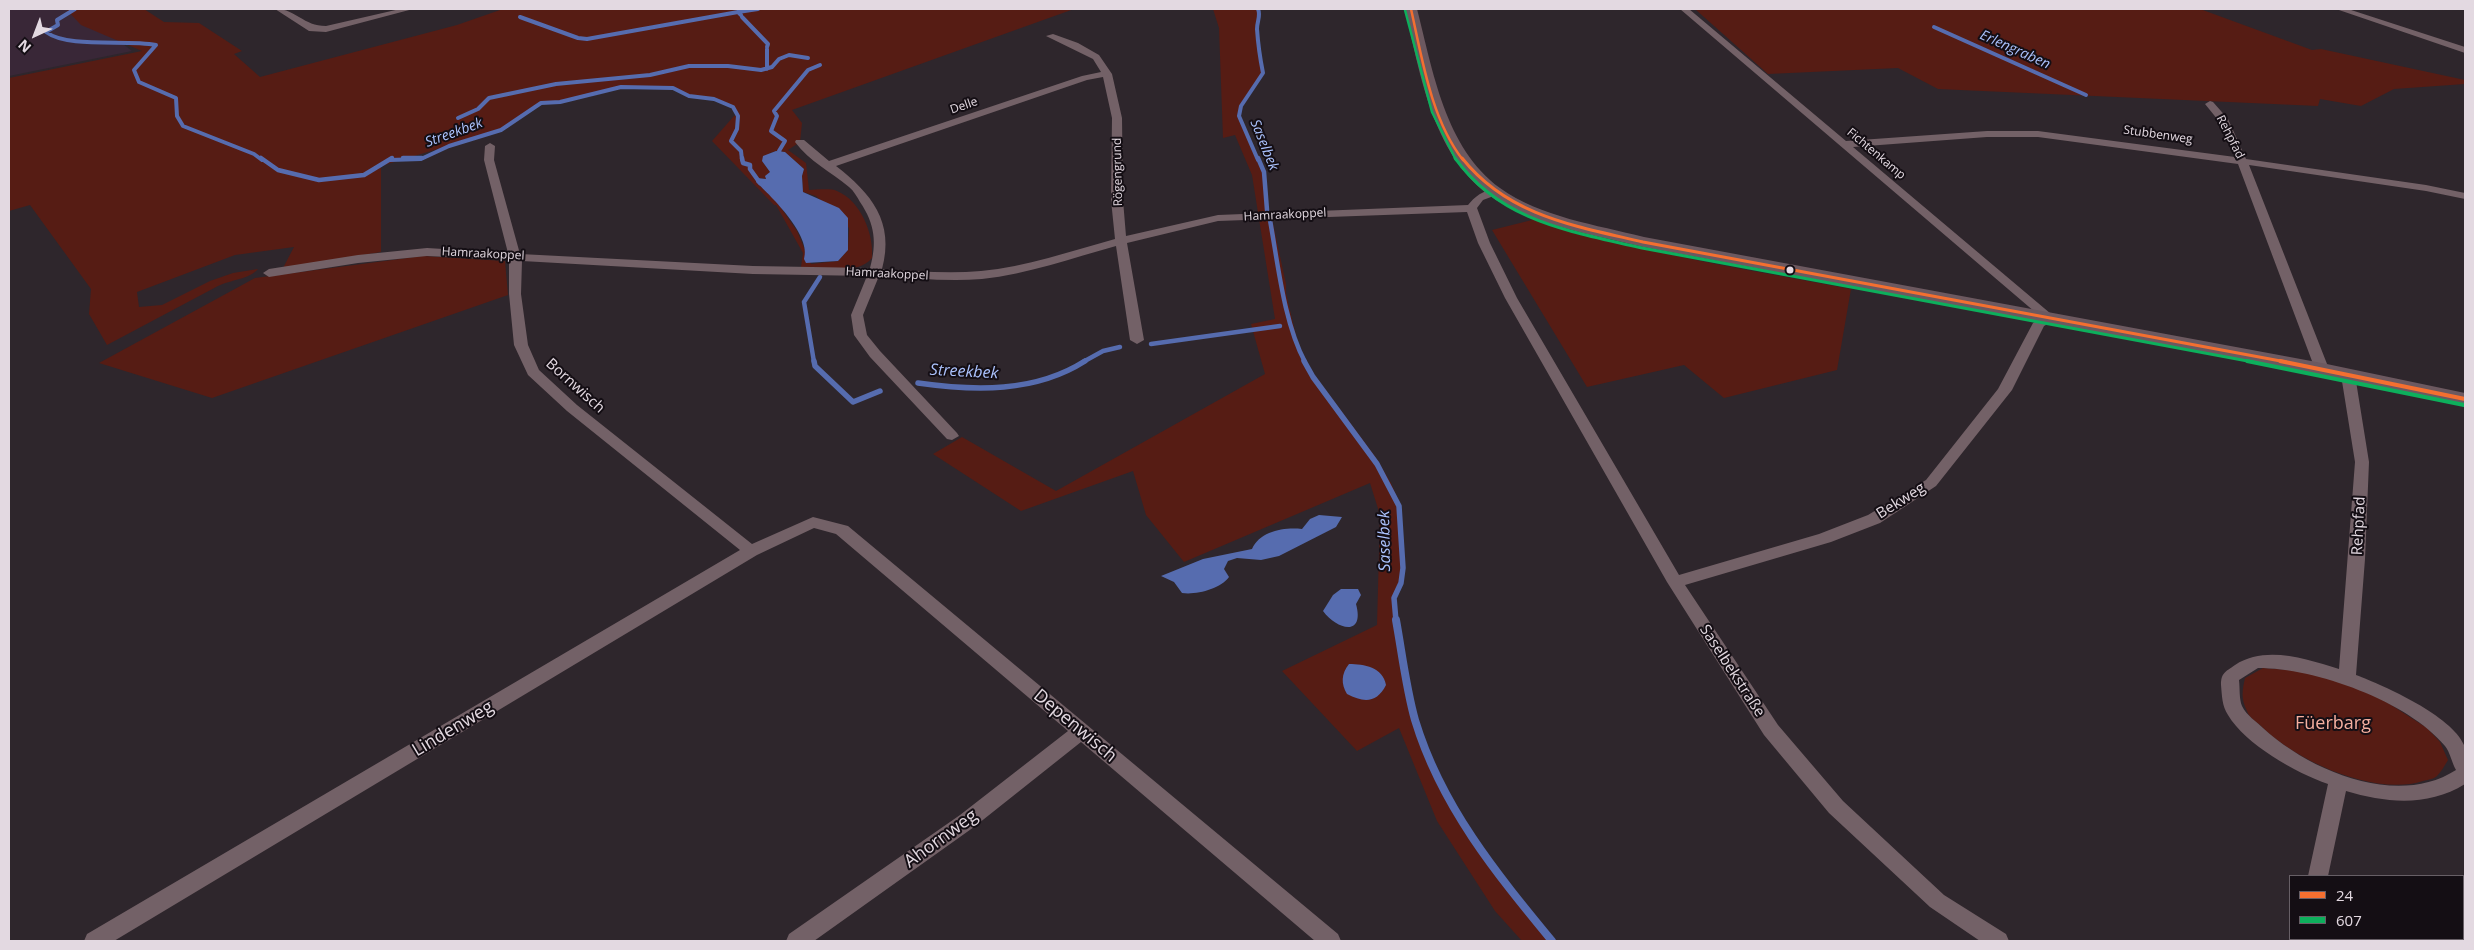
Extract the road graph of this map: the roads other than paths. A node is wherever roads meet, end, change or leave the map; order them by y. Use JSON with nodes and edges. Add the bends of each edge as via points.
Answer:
{"nodes":[{"id":1,"x":279,"y":9,"type":"edge"},
{"id":2,"x":409,"y":9,"type":"edge"},
{"id":3,"x":1411,"y":9,"type":"edge"},
{"id":4,"x":1684,"y":9,"type":"edge"},
{"id":5,"x":2340,"y":9,"type":"edge"},
{"id":6,"x":1050,"y":36,"type":"dead end"},
{"id":7,"x":2465,"y":50,"type":"edge"},
{"id":8,"x":1107,"y":74,"type":"junction"},
{"id":9,"x":2210,"y":104,"type":"dead end"},
{"id":10,"x":800,"y":142,"type":"dead end"},
{"id":11,"x":1845,"y":144,"type":"junction"},
{"id":12,"x":490,"y":146,"type":"dead end"},
{"id":13,"x":2242,"y":161,"type":"junction"},
{"id":14,"x":829,"y":165,"type":"junction"},
{"id":15,"x":1495,"y":192,"type":"junction"},
{"id":16,"x":2465,"y":196,"type":"edge"},
{"id":17,"x":1471,"y":208,"type":"junction"},
{"id":18,"x":1121,"y":241,"type":"junction"},
{"id":19,"x":514,"y":256,"type":"junction"},
{"id":20,"x":876,"y":272,"type":"junction"},
{"id":21,"x":269,"y":273,"type":"dead end"},
{"id":22,"x":2051,"y":319,"type":"junction"},
{"id":23,"x":1137,"y":340,"type":"dead end"},
{"id":24,"x":2322,"y":370,"type":"junction"},
{"id":25,"x":2348,"y":374,"type":"junction"},
{"id":26,"x":2465,"y":399,"type":"edge"},
{"id":27,"x":952,"y":436,"type":"dead end"},
{"id":28,"x":813,"y":522,"type":"joint"},
{"id":29,"x":751,"y":551,"type":"junction"},
{"id":30,"x":1675,"y":582,"type":"junction"},
{"id":31,"x":2347,"y":677,"type":"junction"},
{"id":32,"x":1081,"y":731,"type":"junction"},
{"id":33,"x":2465,"y":772,"type":"edge"},
{"id":34,"x":2338,"y":781,"type":"junction"},
{"id":35,"x":2318,"y":875,"type":"edge"},
{"id":36,"x":96,"y":941,"type":"edge"},
{"id":37,"x":797,"y":941,"type":"edge"},
{"id":38,"x":1330,"y":941,"type":"edge"},
{"id":39,"x":1998,"y":941,"type":"edge"}],
"edges":[{"from":1,"to":2,"type":"street","via":[[312,28],[326,29]]},
{"from":3,"to":15,"type":"main road","via":[[1442,120],[1466,164]]},
{"from":4,"to":11,"type":"street","name":"Fichtenkamp"},
{"from":5,"to":7,"type":"street"},
{"from":6,"to":8,"type":"street","name":"Rögengrund","via":[[1076,45],[1096,57]]},
{"from":8,"to":14,"type":"street","name":"Delle","via":[[1085,78]]},
{"from":8,"to":18,"type":"street","name":"Rögengrund","via":[[1117,118],[1117,200]]},
{"from":9,"to":13,"type":"street","name":"Rehpfad","via":[[2224,119]]},
{"from":10,"to":14,"type":"street"},
{"from":11,"to":13,"type":"street","name":"Stubbenweg","via":[[1987,134],[2038,134]]},
{"from":11,"to":22,"type":"street","name":"Fichtenkamp"},
{"from":12,"to":19,"type":"street","name":"Bornwisch","via":[[489,160]]},
{"from":13,"to":16,"type":"street","name":"Stubbenweg"},
{"from":13,"to":24,"type":"street","name":"Rehpfad"},
{"from":14,"to":20,"type":"street","via":[[858,190],[880,229],[881,251]]},
{"from":15,"to":17,"type":"street","via":[[1478,198]]},
{"from":15,"to":22,"type":"main road","via":[[1526,207],[1581,226],[1643,242]]},
{"from":17,"to":18,"type":"street","name":"Hamraakoppel","via":[[1218,218]]},
{"from":17,"to":30,"type":"street","name":"Saselbekstraße","via":[[1511,298]]},
{"from":18,"to":20,"type":"street","name":"Hamraakoppel","via":[[984,275],[949,277]]},
{"from":18,"to":23,"type":"street","name":"Rögengrund"},
{"from":19,"to":20,"type":"street","name":"Hamraakoppel","via":[[752,270]]},
{"from":19,"to":21,"type":"street","name":"Hamraakoppel","via":[[410,253]]},
{"from":19,"to":29,"type":"street","name":"Bornwisch","via":[[517,266],[514,294],[521,345],[533,372],[572,408]]},
{"from":20,"to":27,"type":"street","via":[[858,315],[861,335]]},
{"from":22,"to":24,"type":"main road"},
{"from":22,"to":30,"type":"street","name":"Bekweg","via":[[2039,323],[2005,390],[1931,483],[1874,518],[1825,538]]},
{"from":24,"to":25,"type":"main road"},
{"from":25,"to":26,"type":"main road"},
{"from":25,"to":31,"type":"street","name":"Rehpfad","via":[[2362,462]]},
{"from":28,"to":29,"type":"street","name":"Lindenweg"},
{"from":28,"to":32,"type":"street","name":"Depenwisch","via":[[842,530]]},
{"from":29,"to":36,"type":"street","name":"Lindenweg"},
{"from":30,"to":39,"type":"street","name":"Saselbekstraße","via":[[1770,730],[1836,807],[1937,901]]},
{"from":31,"to":33,"type":"street","via":[[2415,710],[2453,743]]},
{"from":31,"to":34,"type":"street","via":[[2284,662],[2255,662],[2230,677],[2235,712],[2255,732],[2284,755]]},
{"from":32,"to":37,"type":"street","name":"Ahornweg","via":[[967,821]]},
{"from":32,"to":38,"type":"street","name":"Depenwisch"},
{"from":33,"to":34,"type":"street","via":[[2444,788],[2417,793],[2378,792]]},
{"from":34,"to":35,"type":"street"}]}
